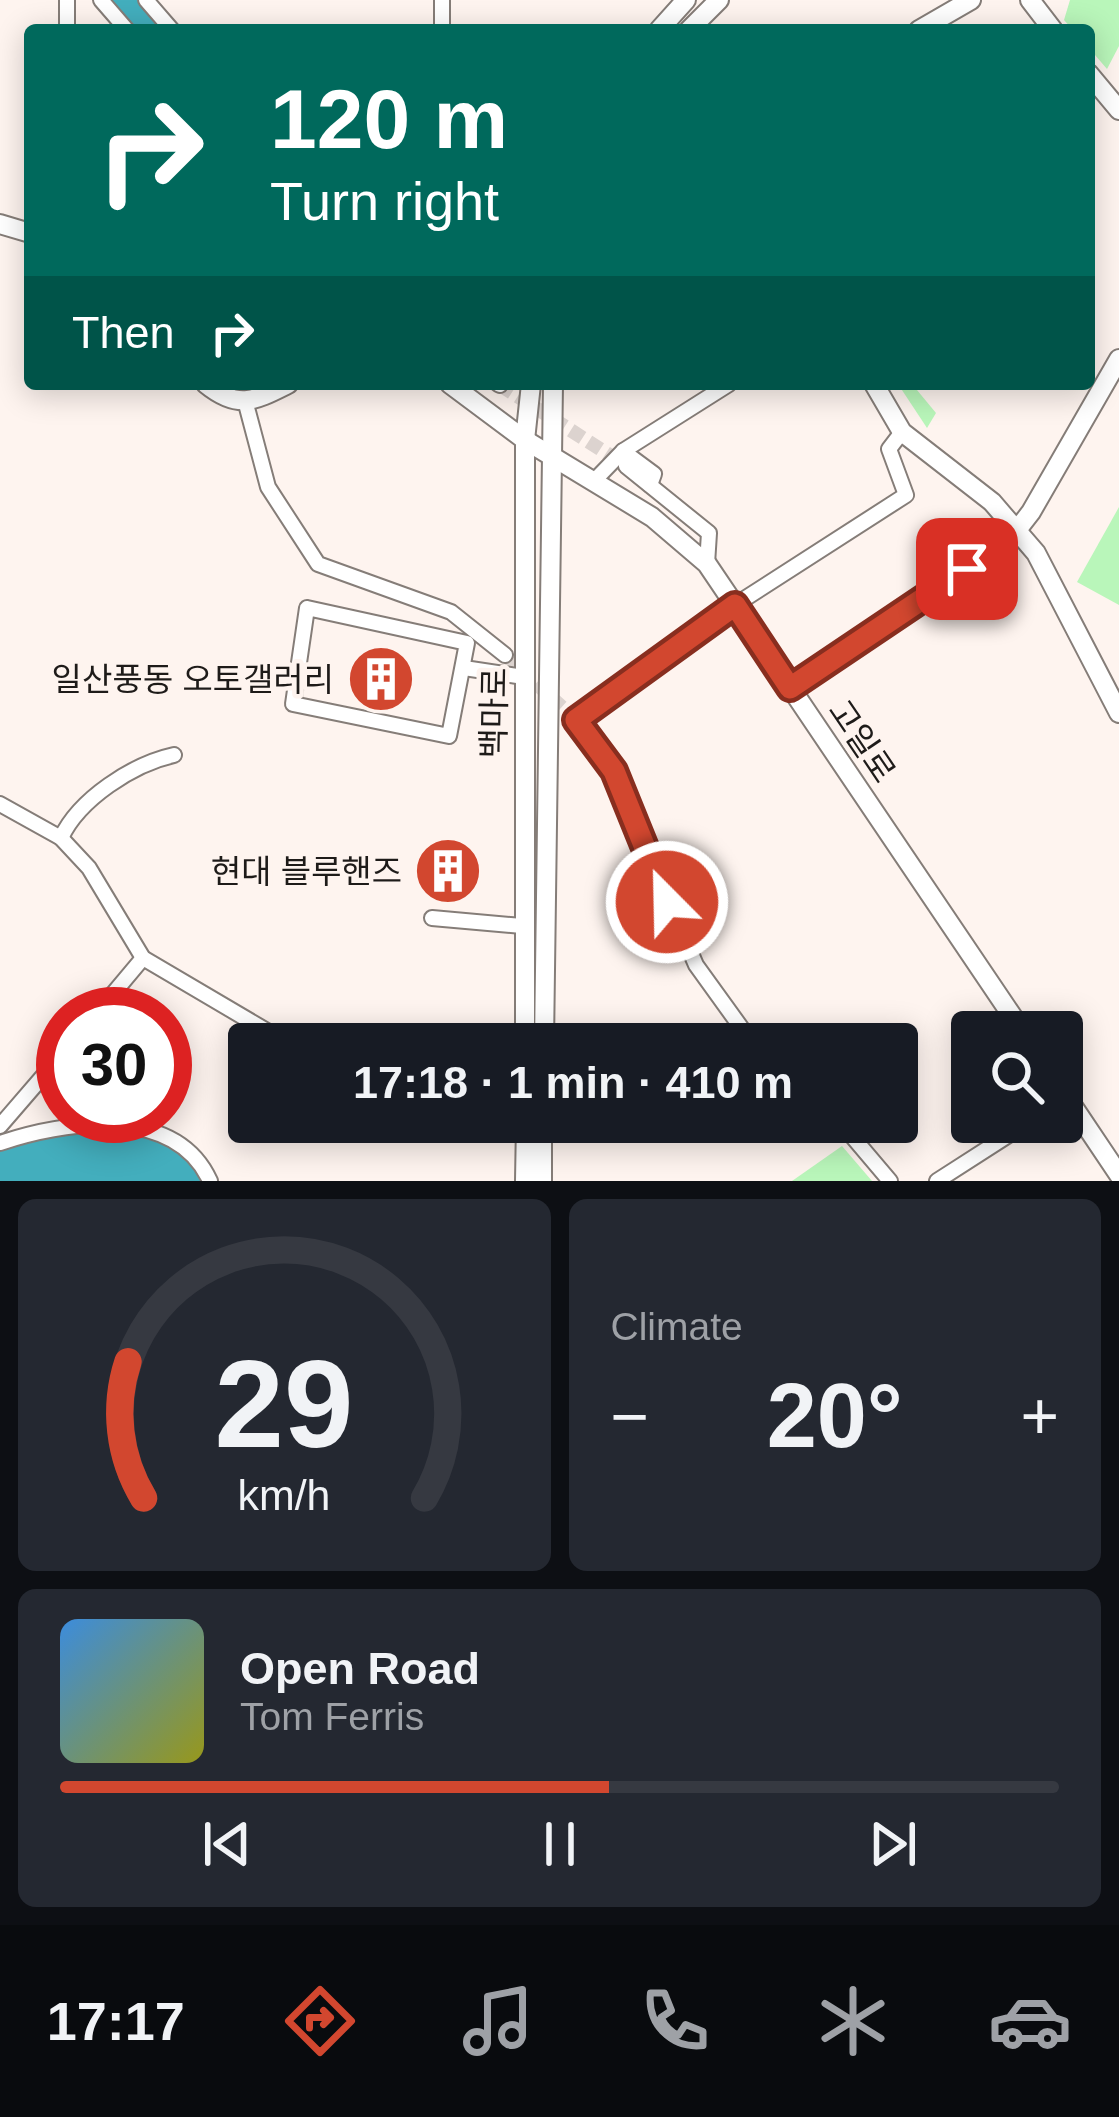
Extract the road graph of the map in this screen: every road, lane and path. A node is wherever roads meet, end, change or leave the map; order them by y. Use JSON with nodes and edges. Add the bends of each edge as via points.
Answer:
{"nodes":[{"id":1,"x":100,"y":0,"type":"edge"},
{"id":2,"x":146,"y":0,"type":"edge"},
{"id":3,"x":718,"y":0,"type":"edge"},
{"id":4,"x":971,"y":0,"type":"edge"},
{"id":5,"x":1030,"y":0,"type":"edge"},
{"id":6,"x":1048,"y":17,"type":"edge"},
{"id":7,"x":122,"y":24,"type":"edge"},
{"id":8,"x":167,"y":24,"type":"edge"},
{"id":9,"x":694,"y":24,"type":"edge"},
{"id":10,"x":929,"y":24,"type":"edge"},
{"id":11,"x":1095,"y":81,"type":"edge"},
{"id":12,"x":1119,"y":110,"type":"edge"},
{"id":13,"x":1119,"y":359,"type":"edge"},
{"id":14,"x":214,"y":390,"type":"edge"},
{"id":15,"x":275,"y":390,"type":"edge"},
{"id":16,"x":459,"y":390,"type":"edge"},
{"id":17,"x":530,"y":390,"type":"edge"},
{"id":18,"x":553,"y":390,"type":"edge"},
{"id":19,"x":721,"y":390,"type":"edge"},
{"id":20,"x":878,"y":390,"type":"edge"},
{"id":21,"x":246,"y":404,"type":"junction"},
{"id":22,"x":902,"y":432,"type":"junction"},
{"id":23,"x":525,"y":440,"type":"junction"},
{"id":24,"x":551,"y":457,"type":"junction"},
{"id":25,"x":624,"y":459,"type":"junction"},
{"id":26,"x":592,"y":482,"type":"junction"},
{"id":27,"x":1018,"y":531,"type":"junction"},
{"id":28,"x":706,"y":564,"type":"junction"},
{"id":29,"x":735,"y":605,"type":"junction"},
{"id":30,"x":505,"y":655,"type":"tunnel mouth"},
{"id":31,"x":464,"y":668,"type":"junction"},
{"id":32,"x":524,"y":677,"type":"junction"},
{"id":33,"x":790,"y":688,"type":"junction"},
{"id":34,"x":1119,"y":713,"type":"edge"},
{"id":35,"x":174,"y":754,"type":"dead end"},
{"id":36,"x":0,"y":804,"type":"edge"},
{"id":37,"x":61,"y":838,"type":"junction"},
{"id":38,"x":432,"y":918,"type":"dead end"},
{"id":39,"x":522,"y":926,"type":"junction"},
{"id":40,"x":142,"y":958,"type":"junction"},
{"id":41,"x":118,"y":987,"type":"edge"},
{"id":42,"x":1009,"y":1011,"type":"edge"},
{"id":43,"x":253,"y":1023,"type":"edge"},
{"id":44,"x":524,"y":1023,"type":"edge"},
{"id":45,"x":544,"y":1023,"type":"edge"},
{"id":46,"x":735,"y":1023,"type":"edge"},
{"id":47,"x":36,"y":1084,"type":"edge"},
{"id":48,"x":1083,"y":1123,"type":"edge"},
{"id":49,"x":0,"y":1126,"type":"edge"},
{"id":50,"x":0,"y":1143,"type":"edge"},
{"id":51,"x":531,"y":1143,"type":"edge"},
{"id":52,"x":536,"y":1143,"type":"edge"},
{"id":53,"x":858,"y":1143,"type":"edge"},
{"id":54,"x":996,"y":1143,"type":"edge"},
{"id":55,"x":1119,"y":1174,"type":"edge"},
{"id":56,"x":210,"y":1181,"type":"edge"},
{"id":57,"x":525,"y":1181,"type":"edge"},
{"id":58,"x":542,"y":1181,"type":"edge"},
{"id":59,"x":890,"y":1181,"type":"edge"},
{"id":60,"x":937,"y":1181,"type":"edge"}],
"edges":[{"from":1,"to":7,"type":"street"},
{"from":2,"to":8,"type":"street"},
{"from":3,"to":9,"type":"main road"},
{"from":4,"to":10,"type":"main road"},
{"from":5,"to":6,"type":"main road"},
{"from":11,"to":12,"type":"main road"},
{"from":13,"to":27,"type":"main road"},
{"from":14,"to":21,"type":"main road"},
{"from":15,"to":21,"type":"main road"},
{"from":16,"to":23,"type":"main road","name":"고일로"},
{"from":17,"to":23,"type":"main road","name":"백마로"},
{"from":18,"to":24,"type":"main road","name":"백마로"},
{"from":19,"to":25,"type":"street"},
{"from":20,"to":22,"type":"main road"},
{"from":21,"to":30,"type":"street","via":[[268,487],[318,564],[451,612]]},
{"from":22,"to":27,"type":"main road"},
{"from":22,"to":29,"type":"street","via":[[889,449],[906,495]]},
{"from":23,"to":24,"type":"main road","name":"고일로"},
{"from":23,"to":32,"type":"main road","name":"백마로"},
{"from":24,"to":26,"type":"main road","name":"고일로"},
{"from":24,"to":45,"type":"main road","name":"백마로"},
{"from":25,"to":26,"type":"street"},
{"from":25,"to":28,"type":"street","via":[[709,533]]},
{"from":26,"to":28,"type":"main road","name":"고일로","via":[[652,517]]},
{"from":27,"to":33,"type":"main road"},
{"from":27,"to":34,"type":"main road"},
{"from":28,"to":29,"type":"main road","name":"고일로"},
{"from":29,"to":33,"type":"main road","name":"고일로"},
{"from":29,"to":46,"type":"street","via":[[576,720],[614,771],[696,965]]},
{"from":31,"to":31,"type":"street","via":[[466,643],[307,608],[293,704],[449,736]]},
{"from":31,"to":32,"type":"street"},
{"from":32,"to":39,"type":"main road","name":"백마로"},
{"from":33,"to":42,"type":"main road","name":"고일로"},
{"from":35,"to":37,"type":"street","via":[[152,759],[87,802]]},
{"from":36,"to":37,"type":"street"},
{"from":37,"to":40,"type":"street"},
{"from":38,"to":39,"type":"street"},
{"from":39,"to":44,"type":"main road","name":"백마로"},
{"from":40,"to":41,"type":"street"},
{"from":40,"to":43,"type":"street"},
{"from":47,"to":49,"type":"street"},
{"from":48,"to":55,"type":"main road"},
{"from":50,"to":56,"type":"street","via":[[74,1126],[138,1129],[182,1147]]},
{"from":51,"to":57,"type":"main road"},
{"from":52,"to":58,"type":"main road"},
{"from":53,"to":59,"type":"street"},
{"from":54,"to":60,"type":"street"}]}
